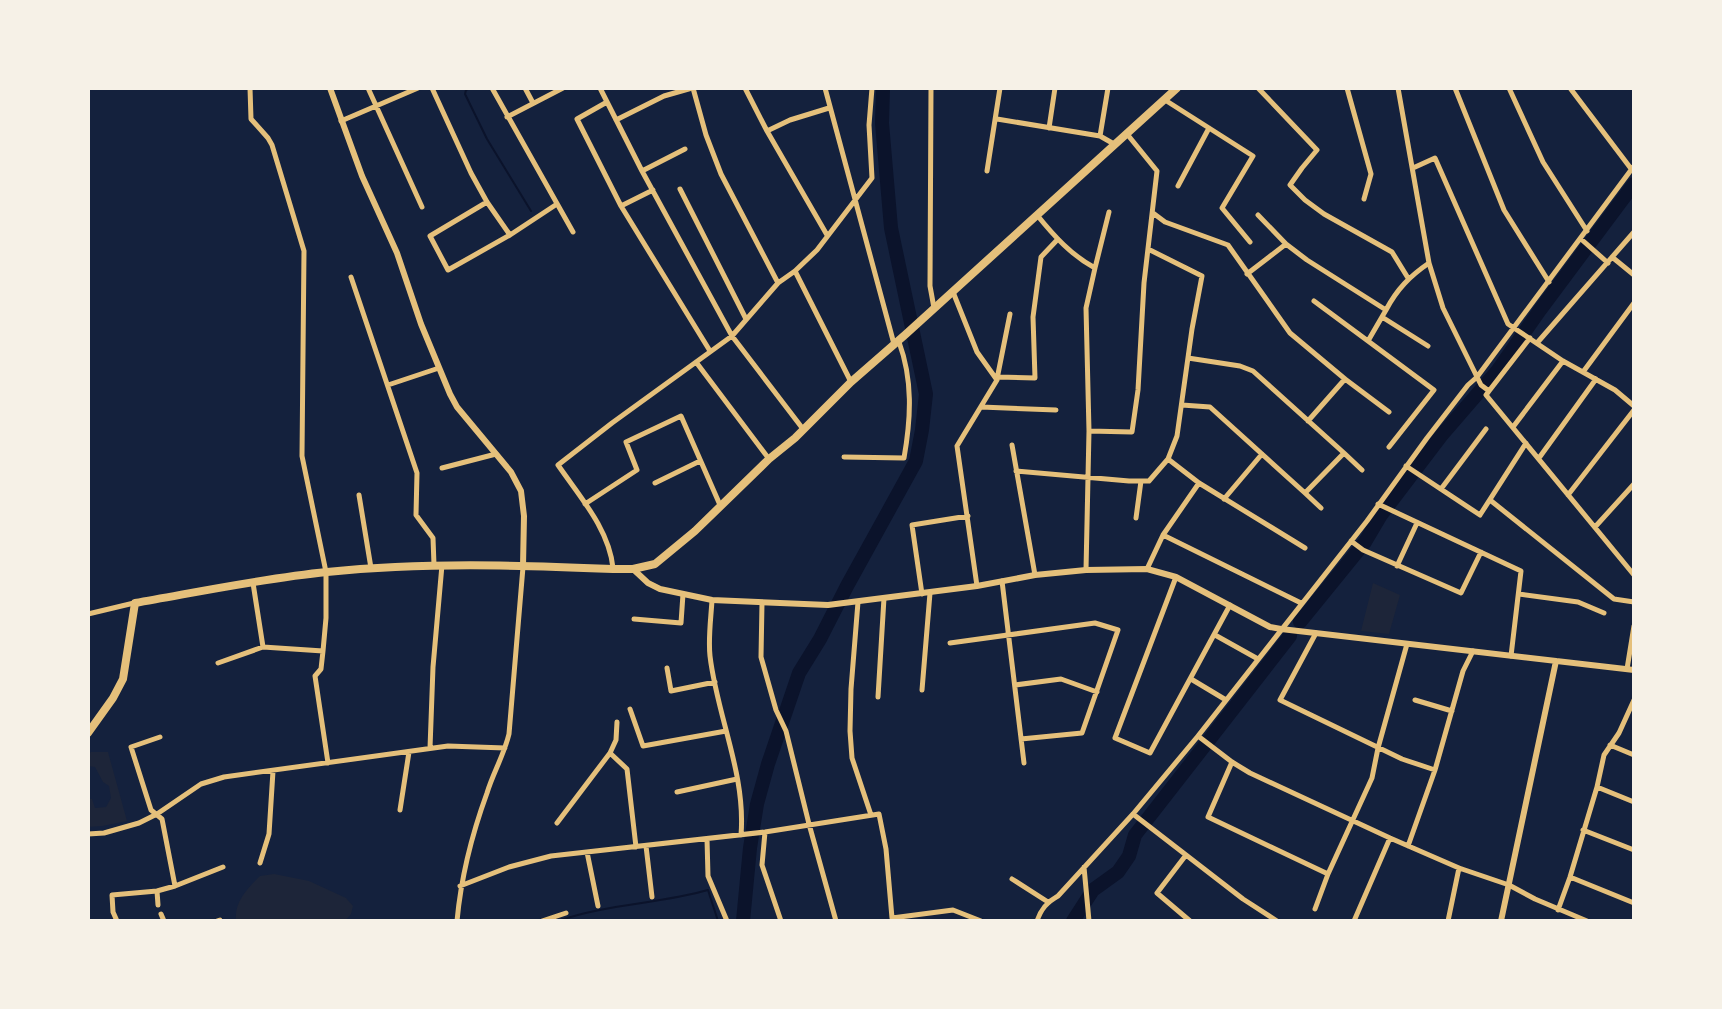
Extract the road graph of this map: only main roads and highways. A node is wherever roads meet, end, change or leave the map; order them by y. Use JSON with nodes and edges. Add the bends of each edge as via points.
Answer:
{"nodes":[{"id":1,"x":1177,"y":88,"type":"edge"},
{"id":2,"x":88,"y":733,"type":"edge"}],
"edges":[{"from":1,"to":2,"type":"main road","via":[[655,564],[633,569],[371,568],[135,603],[123,679]]}]}
